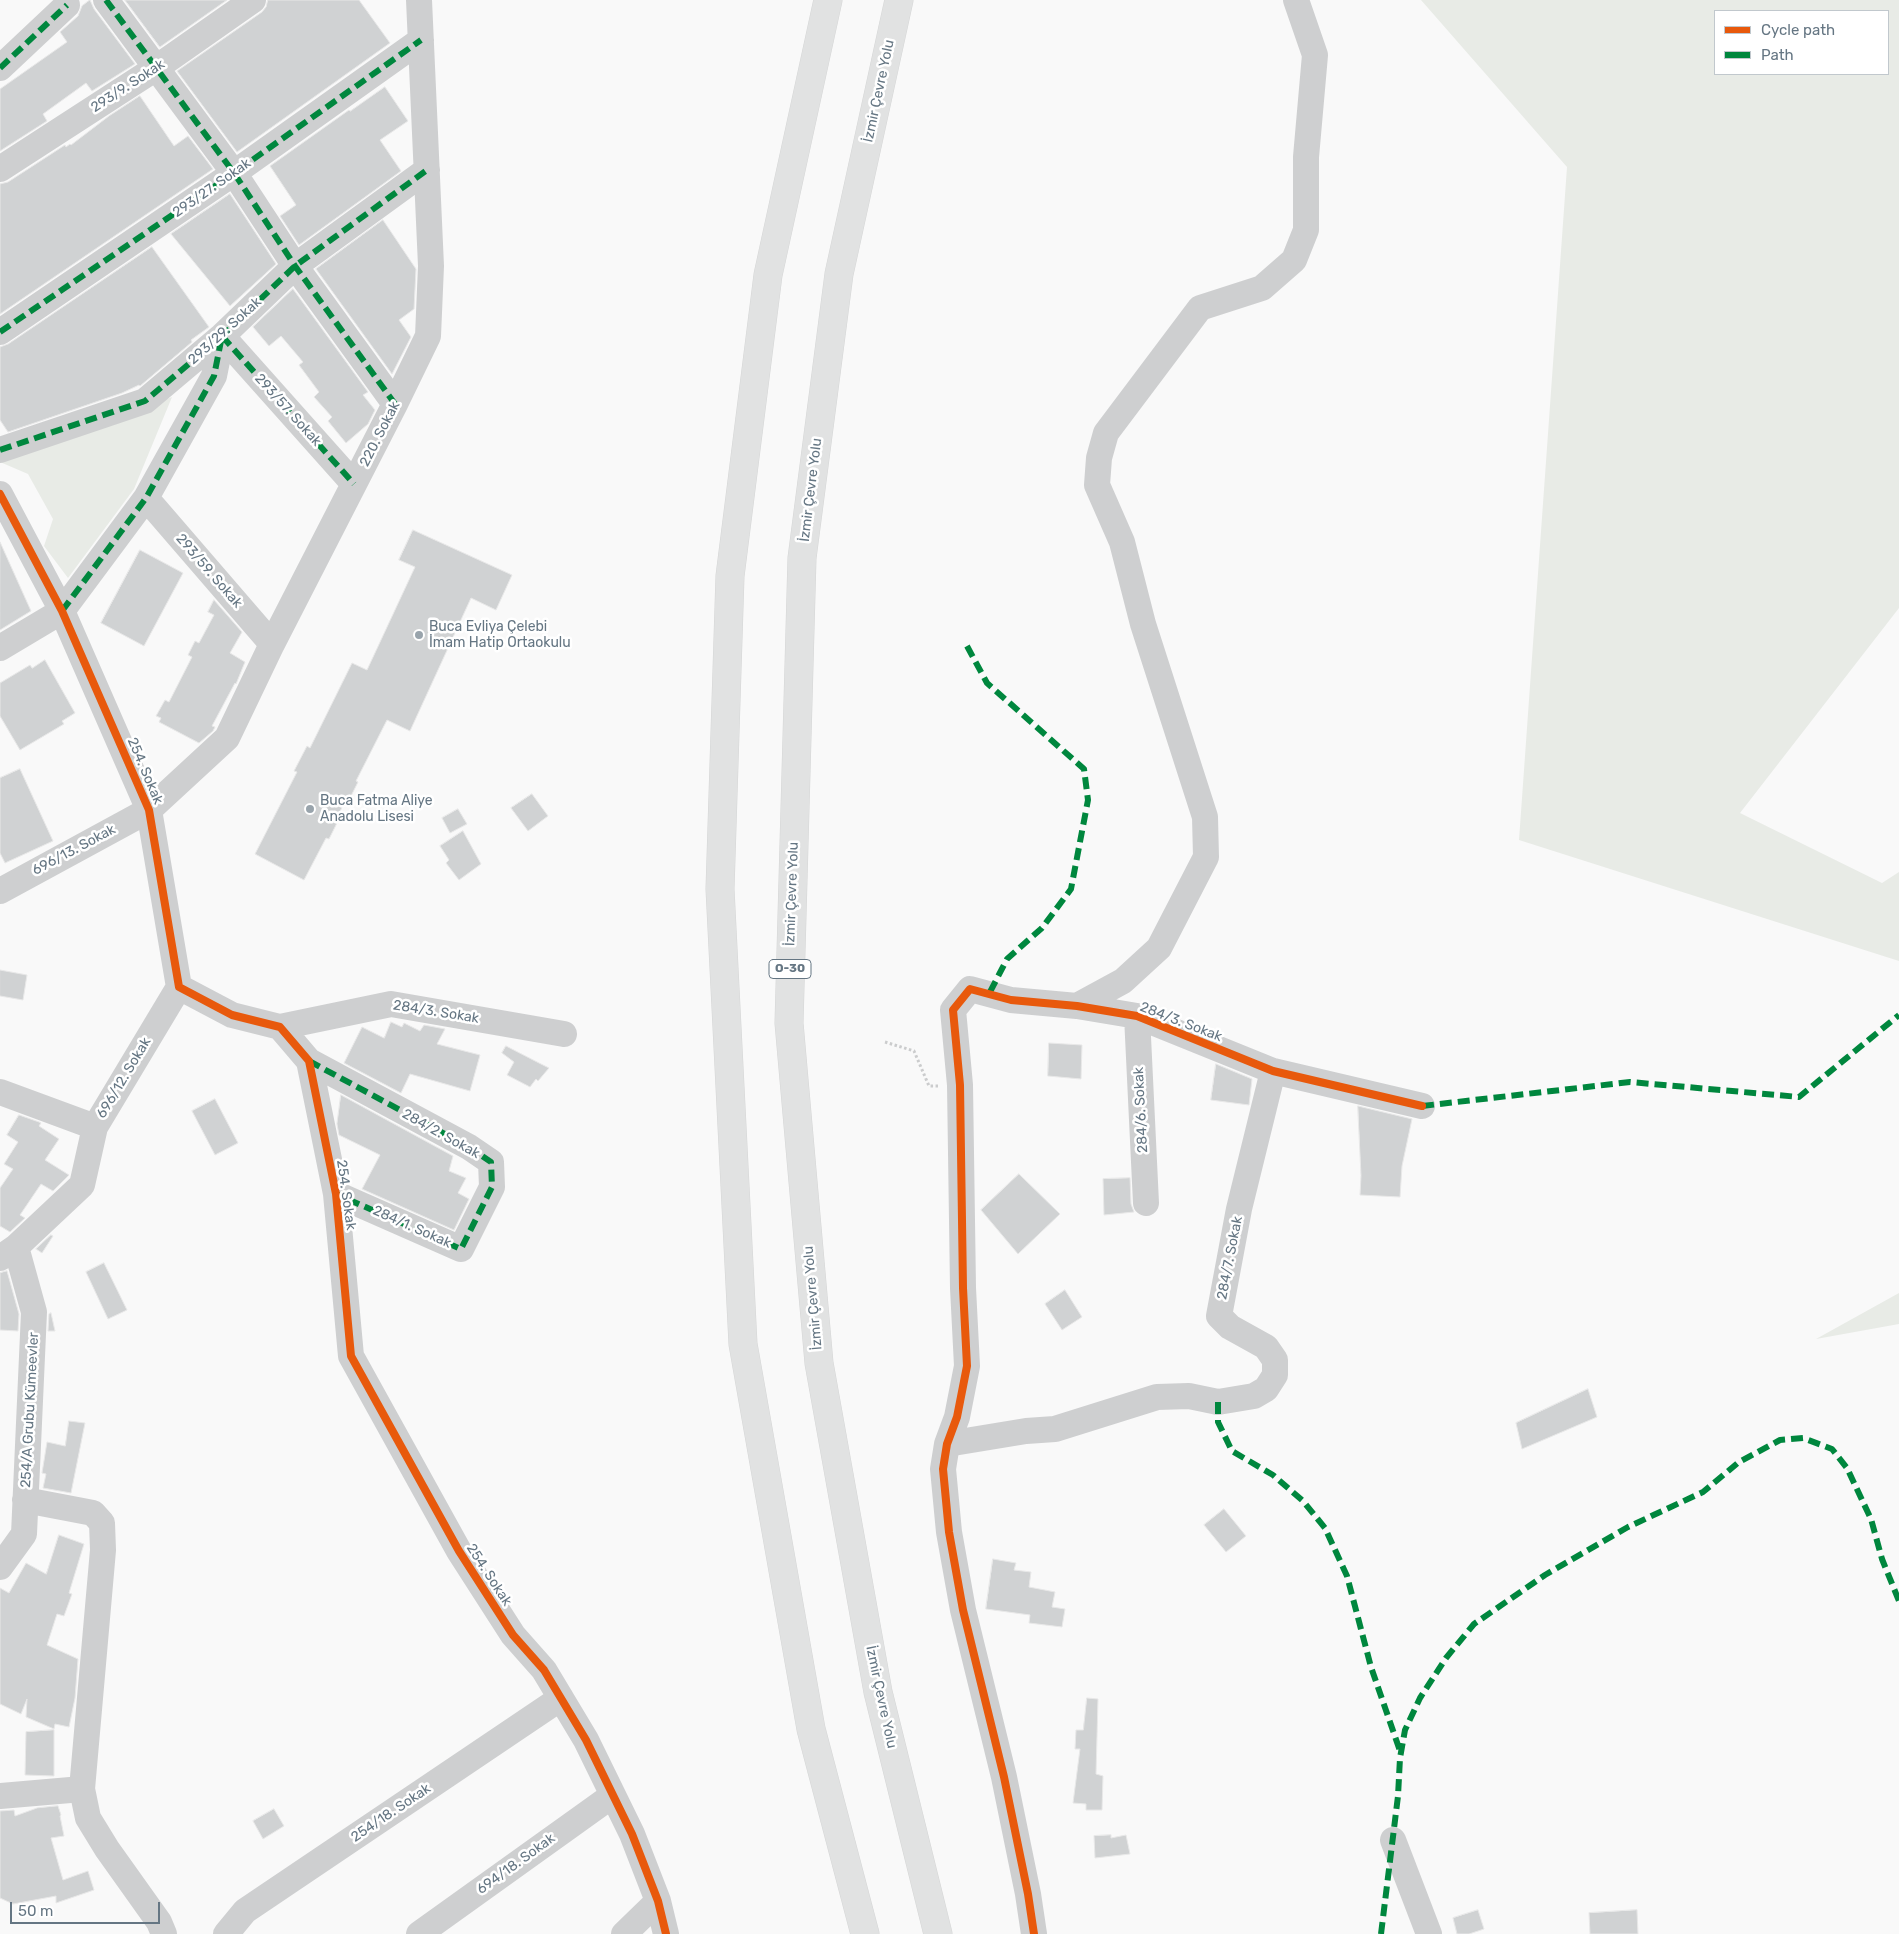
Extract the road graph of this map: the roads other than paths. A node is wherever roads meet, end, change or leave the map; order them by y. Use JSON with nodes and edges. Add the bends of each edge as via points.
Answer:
{"nodes":[{"id":1,"x":106,"y":0,"type":"edge"},
{"id":2,"x":253,"y":0,"type":"edge"},
{"id":3,"x":419,"y":0,"type":"edge"},
{"id":4,"x":828,"y":0,"type":"edge"},
{"id":5,"x":899,"y":0,"type":"edge"},
{"id":6,"x":1296,"y":0,"type":"edge"},
{"id":7,"x":64,"y":2,"type":"edge"},
{"id":8,"x":421,"y":40,"type":"junction"},
{"id":9,"x":0,"y":68,"type":"edge"},
{"id":10,"x":156,"y":68,"type":"junction"},
{"id":11,"x":0,"y":169,"type":"edge"},
{"id":12,"x":427,"y":170,"type":"junction"},
{"id":13,"x":234,"y":173,"type":"junction"},
{"id":14,"x":295,"y":266,"type":"junction"},
{"id":15,"x":0,"y":332,"type":"edge"},
{"id":16,"x":222,"y":336,"type":"junction"},
{"id":17,"x":395,"y":404,"type":"junction"},
{"id":18,"x":0,"y":450,"type":"edge"},
{"id":19,"x":354,"y":484,"type":"junction"},
{"id":20,"x":0,"y":494,"type":"edge"},
{"id":21,"x":146,"y":498,"type":"junction"},
{"id":22,"x":62,"y":611,"type":"junction"},
{"id":23,"x":272,"y":644,"type":"junction"},
{"id":24,"x":0,"y":648,"type":"edge"},
{"id":25,"x":149,"y":810,"type":"junction"},
{"id":26,"x":0,"y":891,"type":"edge"},
{"id":27,"x":179,"y":988,"type":"junction"},
{"id":28,"x":1077,"y":1006,"type":"junction"},
{"id":29,"x":1137,"y":1016,"type":"junction"},
{"id":30,"x":280,"y":1028,"type":"junction"},
{"id":31,"x":564,"y":1034,"type":"dead end"},
{"id":32,"x":309,"y":1061,"type":"junction"},
{"id":33,"x":1272,"y":1070,"type":"junction"},
{"id":34,"x":0,"y":1092,"type":"edge"},
{"id":35,"x":1422,"y":1106,"type":"dead end"},
{"id":36,"x":95,"y":1127,"type":"junction"},
{"id":37,"x":336,"y":1194,"type":"junction"},
{"id":38,"x":1146,"y":1203,"type":"dead end"},
{"id":39,"x":461,"y":1248,"type":"joint"},
{"id":40,"x":8,"y":1253,"type":"edge"},
{"id":41,"x":946,"y":1444,"type":"junction"},
{"id":42,"x":25,"y":1500,"type":"junction"},
{"id":43,"x":0,"y":1567,"type":"edge"},
{"id":44,"x":561,"y":1698,"type":"junction"},
{"id":45,"x":82,"y":1789,"type":"junction"},
{"id":46,"x":613,"y":1794,"type":"junction"},
{"id":47,"x":0,"y":1796,"type":"edge"},
{"id":48,"x":1393,"y":1840,"type":"dead end"},
{"id":49,"x":658,"y":1901,"type":"junction"},
{"id":50,"x":164,"y":1934,"type":"edge"},
{"id":51,"x":226,"y":1934,"type":"edge"},
{"id":52,"x":419,"y":1934,"type":"edge"},
{"id":53,"x":624,"y":1934,"type":"edge"},
{"id":54,"x":666,"y":1934,"type":"edge"},
{"id":55,"x":865,"y":1934,"type":"edge"},
{"id":56,"x":938,"y":1934,"type":"edge"},
{"id":57,"x":1034,"y":1934,"type":"edge"},
{"id":58,"x":1429,"y":1934,"type":"edge"}],
"edges":[{"from":1,"to":10,"type":"street"},
{"from":2,"to":10,"type":"street","name":"293/9. Sokak"},
{"from":3,"to":8,"type":"street","name":"220. Sokak"},
{"from":4,"to":55,"type":"highway","via":[[768,275],[732,566],[720,889],[743,1344],[811,1729]]},
{"from":5,"to":56,"type":"highway","name":"İzmir Çevre Yolu","number":"O-30","via":[[839,274],[802,558],[789,1023],[819,1363],[878,1692]]},
{"from":6,"to":28,"type":"street","via":[[1315,55],[1306,156],[1306,230],[1294,260],[1262,288],[1200,308],[1106,433],[1099,458],[1097,485],[1122,542],[1143,624],[1205,817],[1206,857],[1159,948],[1123,981]]},
{"from":7,"to":9,"type":"street"},
{"from":8,"to":12,"type":"street","name":"220. Sokak"},
{"from":8,"to":13,"type":"street","name":"293/27. Sokak"},
{"from":10,"to":11,"type":"street","name":"293/9. Sokak"},
{"from":10,"to":13,"type":"street"},
{"from":12,"to":14,"type":"street","name":"293/29. Sokak"},
{"from":12,"to":17,"type":"street","name":"220. Sokak","via":[[431,266],[428,336]]},
{"from":13,"to":14,"type":"street"},
{"from":13,"to":15,"type":"street","name":"293/27. Sokak"},
{"from":14,"to":16,"type":"street","name":"293/29. Sokak"},
{"from":14,"to":17,"type":"street"},
{"from":16,"to":18,"type":"street","name":"293/29. Sokak","via":[[145,401]]},
{"from":16,"to":19,"type":"street","name":"293/57. Sokak"},
{"from":16,"to":21,"type":"street","via":[[214,376]]},
{"from":17,"to":19,"type":"street","name":"220. Sokak"},
{"from":19,"to":23,"type":"street","name":"220. Sokak"},
{"from":20,"to":22,"type":"street","name":"254. Sokak"},
{"from":21,"to":22,"type":"street"},
{"from":21,"to":23,"type":"street","name":"293/59. Sokak"},
{"from":22,"to":24,"type":"street"},
{"from":22,"to":25,"type":"street","name":"254. Sokak"},
{"from":23,"to":25,"type":"street","name":"220. Sokak","via":[[227,738]]},
{"from":25,"to":26,"type":"street","name":"696/13. Sokak"},
{"from":25,"to":27,"type":"street","name":"254. Sokak"},
{"from":27,"to":30,"type":"street","via":[[232,1015]]},
{"from":27,"to":36,"type":"street","name":"696/12. Sokak"},
{"from":28,"to":29,"type":"street","name":"284/3. Sokak"},
{"from":28,"to":41,"type":"street","name":"284/3. Sokak","via":[[1011,1000],[970,989],[953,1010],[960,1085],[967,1366],[957,1417]]},
{"from":29,"to":33,"type":"street","name":"284/3. Sokak"},
{"from":29,"to":38,"type":"street","name":"284/6. Sokak"},
{"from":30,"to":31,"type":"street","name":"284/3. Sokak","via":[[390,1004]]},
{"from":30,"to":32,"type":"street","name":"254. Sokak"},
{"from":32,"to":37,"type":"street","name":"254. Sokak"},
{"from":32,"to":39,"type":"street","name":"284/2. Sokak","via":[[491,1162],[492,1187]]},
{"from":33,"to":35,"type":"street","name":"284/3. Sokak"},
{"from":33,"to":41,"type":"street","name":"284/7. Sokak","via":[[1239,1209],[1219,1316],[1230,1327],[1266,1347],[1275,1360],[1275,1375],[1266,1389],[1254,1396],[1218,1402],[1189,1396],[1158,1397],[1055,1429]]},
{"from":34,"to":36,"type":"street"},
{"from":36,"to":40,"type":"street","name":"696/12. Sokak","via":[[82,1185]]},
{"from":37,"to":39,"type":"street","name":"284/1. Sokak"},
{"from":37,"to":44,"type":"street","name":"254. Sokak","via":[[351,1356],[458,1551],[513,1635],[544,1670]]},
{"from":40,"to":42,"type":"street","name":"254/A Grubu Kümeevler","via":[[34,1312]]},
{"from":41,"to":57,"type":"street","via":[[943,1469],[949,1532],[963,1610],[1016,1835]]},
{"from":42,"to":43,"type":"street","name":"254/A Grubu Kümeevler","via":[[24,1534]]},
{"from":42,"to":45,"type":"street","via":[[93,1513],[102,1523]]},
{"from":44,"to":46,"type":"street","name":"254. Sokak"},
{"from":44,"to":51,"type":"street","name":"254/18. Sokak","via":[[245,1911]]},
{"from":45,"to":47,"type":"street"},
{"from":45,"to":50,"type":"street","via":[[88,1818]]},
{"from":46,"to":49,"type":"street","name":"254. Sokak"},
{"from":46,"to":52,"type":"street","name":"694/18. Sokak"},
{"from":48,"to":58,"type":"street"},
{"from":49,"to":53,"type":"street"},
{"from":49,"to":54,"type":"street","name":"254. Sokak"}]}
